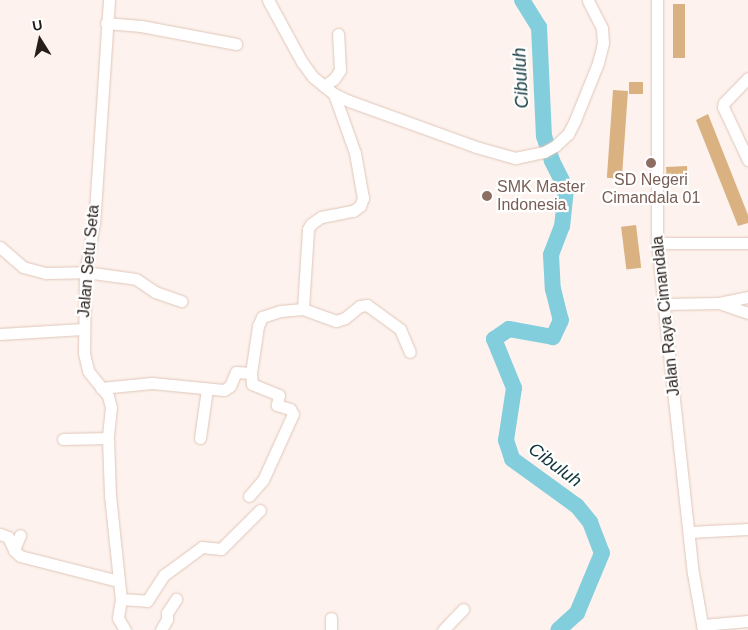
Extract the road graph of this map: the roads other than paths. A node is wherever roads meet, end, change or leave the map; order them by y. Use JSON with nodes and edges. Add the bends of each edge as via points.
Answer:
{"nodes":[{"id":1,"x":108,"y":0,"type":"edge"},
{"id":2,"x":268,"y":0,"type":"edge"},
{"id":3,"x":588,"y":0,"type":"edge"},
{"id":4,"x":657,"y":0,"type":"edge"},
{"id":5,"x":106,"y":23,"type":"junction"},
{"id":6,"x":338,"y":34,"type":"dead end"},
{"id":7,"x":236,"y":44,"type":"dead end"},
{"id":8,"x":748,"y":78,"type":"edge"},
{"id":9,"x":324,"y":86,"type":"junction"},
{"id":10,"x":334,"y":94,"type":"junction"},
{"id":11,"x":748,"y":160,"type":"edge"},
{"id":12,"x":657,"y":243,"type":"junction"},
{"id":13,"x":748,"y":243,"type":"edge"},
{"id":14,"x":0,"y":247,"type":"edge"},
{"id":15,"x":85,"y":272,"type":"junction"},
{"id":16,"x":748,"y":297,"type":"edge"},
{"id":17,"x":181,"y":301,"type":"dead end"},
{"id":18,"x":719,"y":303,"type":"junction"},
{"id":19,"x":665,"y":304,"type":"junction"},
{"id":20,"x":303,"y":309,"type":"junction"},
{"id":21,"x":748,"y":313,"type":"edge"},
{"id":22,"x":83,"y":329,"type":"junction"},
{"id":23,"x":0,"y":334,"type":"edge"},
{"id":24,"x":410,"y":352,"type":"dead end"},
{"id":25,"x":252,"y":373,"type":"junction"},
{"id":26,"x":101,"y":388,"type":"junction"},
{"id":27,"x":207,"y":389,"type":"junction"},
{"id":28,"x":108,"y":438,"type":"junction"},
{"id":29,"x":200,"y":438,"type":"dead end"},
{"id":30,"x":63,"y":439,"type":"dead end"},
{"id":31,"x":249,"y":496,"type":"dead end"},
{"id":32,"x":260,"y":510,"type":"dead end"},
{"id":33,"x":748,"y":529,"type":"edge"},
{"id":34,"x":689,"y":532,"type":"junction"},
{"id":35,"x":0,"y":534,"type":"edge"},
{"id":36,"x":20,"y":535,"type":"dead end"},
{"id":37,"x":14,"y":550,"type":"junction"},
{"id":38,"x":118,"y":581,"type":"junction"},
{"id":39,"x":176,"y":599,"type":"dead end"},
{"id":40,"x":121,"y":600,"type":"junction"},
{"id":41,"x":463,"y":609,"type":"dead end"},
{"id":42,"x":748,"y":621,"type":"edge"},
{"id":43,"x":703,"y":627,"type":"edge"},
{"id":44,"x":126,"y":630,"type":"edge"},
{"id":45,"x":161,"y":630,"type":"edge"},
{"id":46,"x":443,"y":630,"type":"edge"}],
"edges":[{"from":1,"to":5,"type":"street","name":"Jalan Setu Seta"},
{"from":2,"to":9,"type":"street","via":[[302,62]]},
{"from":3,"to":10,"type":"street","via":[[603,35],[598,63],[568,134],[544,152],[504,157]]},
{"from":4,"to":12,"type":"street","name":"Jalan Raya Cimandala"},
{"from":5,"to":7,"type":"street","via":[[141,26]]},
{"from":5,"to":15,"type":"street","name":"Jalan Setu Seta","via":[[94,223]]},
{"from":6,"to":9,"type":"street","via":[[340,70]]},
{"from":8,"to":11,"type":"street","via":[[723,108]]},
{"from":9,"to":10,"type":"street"},
{"from":10,"to":20,"type":"street","via":[[355,153],[363,198],[353,211],[321,217],[308,229]]},
{"from":12,"to":13,"type":"street"},
{"from":12,"to":19,"type":"street","name":"Jalan Raya Cimandala"},
{"from":14,"to":15,"type":"street","via":[[23,267],[46,273]]},
{"from":15,"to":17,"type":"street","via":[[136,279],[155,292]]},
{"from":15,"to":22,"type":"street","name":"Jalan Setu Seta"},
{"from":16,"to":18,"type":"street"},
{"from":18,"to":19,"type":"street"},
{"from":18,"to":21,"type":"street"},
{"from":19,"to":34,"type":"street","name":"Jalan Raya Cimandala"},
{"from":20,"to":24,"type":"street","via":[[339,321],[360,306],[367,305],[400,329]]},
{"from":20,"to":25,"type":"street","via":[[262,317]]},
{"from":22,"to":23,"type":"street"},
{"from":22,"to":26,"type":"street","name":"Jalan Setu Seta","via":[[85,364]]},
{"from":25,"to":27,"type":"street","via":[[236,372],[230,386],[224,390]]},
{"from":25,"to":31,"type":"street","via":[[252,384],[279,395],[277,404],[290,409],[293,414],[263,480]]},
{"from":26,"to":27,"type":"street","via":[[152,383]]},
{"from":26,"to":28,"type":"street","name":"Jalan Setu Seta","via":[[111,407]]},
{"from":27,"to":29,"type":"street"},
{"from":28,"to":30,"type":"street"},
{"from":28,"to":38,"type":"street","name":"Jalan Setu Seta","via":[[110,503]]},
{"from":32,"to":40,"type":"street","via":[[221,549],[202,547],[164,575],[146,602]]},
{"from":33,"to":34,"type":"street"},
{"from":34,"to":43,"type":"street","name":"Jalan Raya Cimandala"},
{"from":35,"to":37,"type":"street","via":[[8,537]]},
{"from":36,"to":37,"type":"street"},
{"from":37,"to":38,"type":"street","via":[[20,556]]},
{"from":38,"to":40,"type":"street","name":"Jalan Setu Seta"},
{"from":39,"to":45,"type":"street"},
{"from":40,"to":44,"type":"street","name":"Jalan Setu Seta","via":[[118,618]]},
{"from":41,"to":46,"type":"street"},
{"from":42,"to":43,"type":"street"}]}
